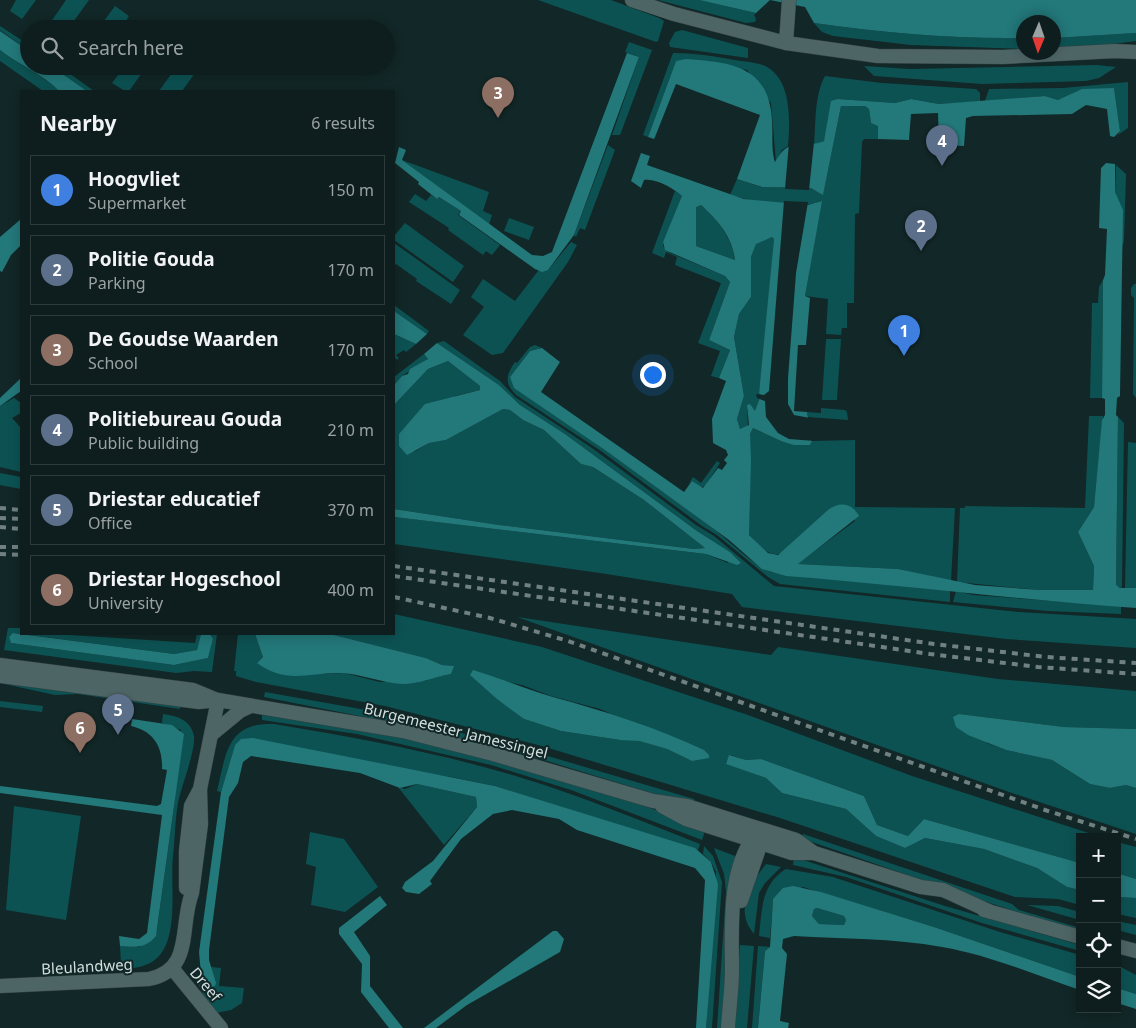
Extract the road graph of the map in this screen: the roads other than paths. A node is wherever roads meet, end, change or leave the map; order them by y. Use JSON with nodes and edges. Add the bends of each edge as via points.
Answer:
{"nodes":[{"id":1,"x":632,"y":0,"type":"edge"},
{"id":2,"x":789,"y":3,"type":"edge"},
{"id":3,"x":786,"y":43,"type":"junction"},
{"id":4,"x":1136,"y":44,"type":"edge"},
{"id":5,"x":1115,"y":51,"type":"junction"},
{"id":6,"x":1136,"y":52,"type":"edge"},
{"id":7,"x":0,"y":665,"type":"edge"},
{"id":8,"x":0,"y":676,"type":"edge"},
{"id":9,"x":218,"y":700,"type":"junction"},
{"id":10,"x":251,"y":706,"type":"junction"},
{"id":11,"x":212,"y":734,"type":"junction"},
{"id":12,"x":757,"y":837,"type":"junction"},
{"id":13,"x":1076,"y":936,"type":"edge"},
{"id":14,"x":1121,"y":947,"type":"edge"},
{"id":15,"x":1136,"y":951,"type":"edge"},
{"id":16,"x":172,"y":968,"type":"junction"},
{"id":17,"x":0,"y":986,"type":"edge"},
{"id":18,"x":221,"y":1028,"type":"edge"},
{"id":19,"x":728,"y":1028,"type":"edge"}],
"edges":[{"from":1,"to":3,"type":"main road"},
{"from":2,"to":3,"type":"main road"},
{"from":3,"to":5,"type":"main road","via":[[878,56],[1003,57]]},
{"from":4,"to":5,"type":"main road","via":[[1125,45]]},
{"from":5,"to":6,"type":"main road"},
{"from":7,"to":9,"type":"main road","name":"Burgemeester Jamessingel","via":[[193,690]]},
{"from":8,"to":9,"type":"main road","name":"Burgemeester Jamessingel","via":[[199,702]]},
{"from":9,"to":10,"type":"main road","name":"Burgemeester Jamessingel"},
{"from":9,"to":11,"type":"main road","name":"Dreef"},
{"from":10,"to":11,"type":"main road"},
{"from":10,"to":12,"type":"main road","name":"Burgemeester Jamessingel","via":[[403,731],[493,754],[653,801],[687,806]]},
{"from":11,"to":16,"type":"main road","name":"Dreef","via":[[200,789],[191,806],[187,845],[188,903],[181,955]]},
{"from":12,"to":13,"type":"main road","name":"Burgemeester Jamessingel","via":[[799,854],[814,853],[921,887],[943,890],[991,912]]},
{"from":12,"to":19,"type":"main road","via":[[740,903]]},
{"from":14,"to":15,"type":"main road"},
{"from":16,"to":17,"type":"main road","name":"Bleulandweg","via":[[149,979]]},
{"from":16,"to":18,"type":"main road","name":"Dreef"}]}
